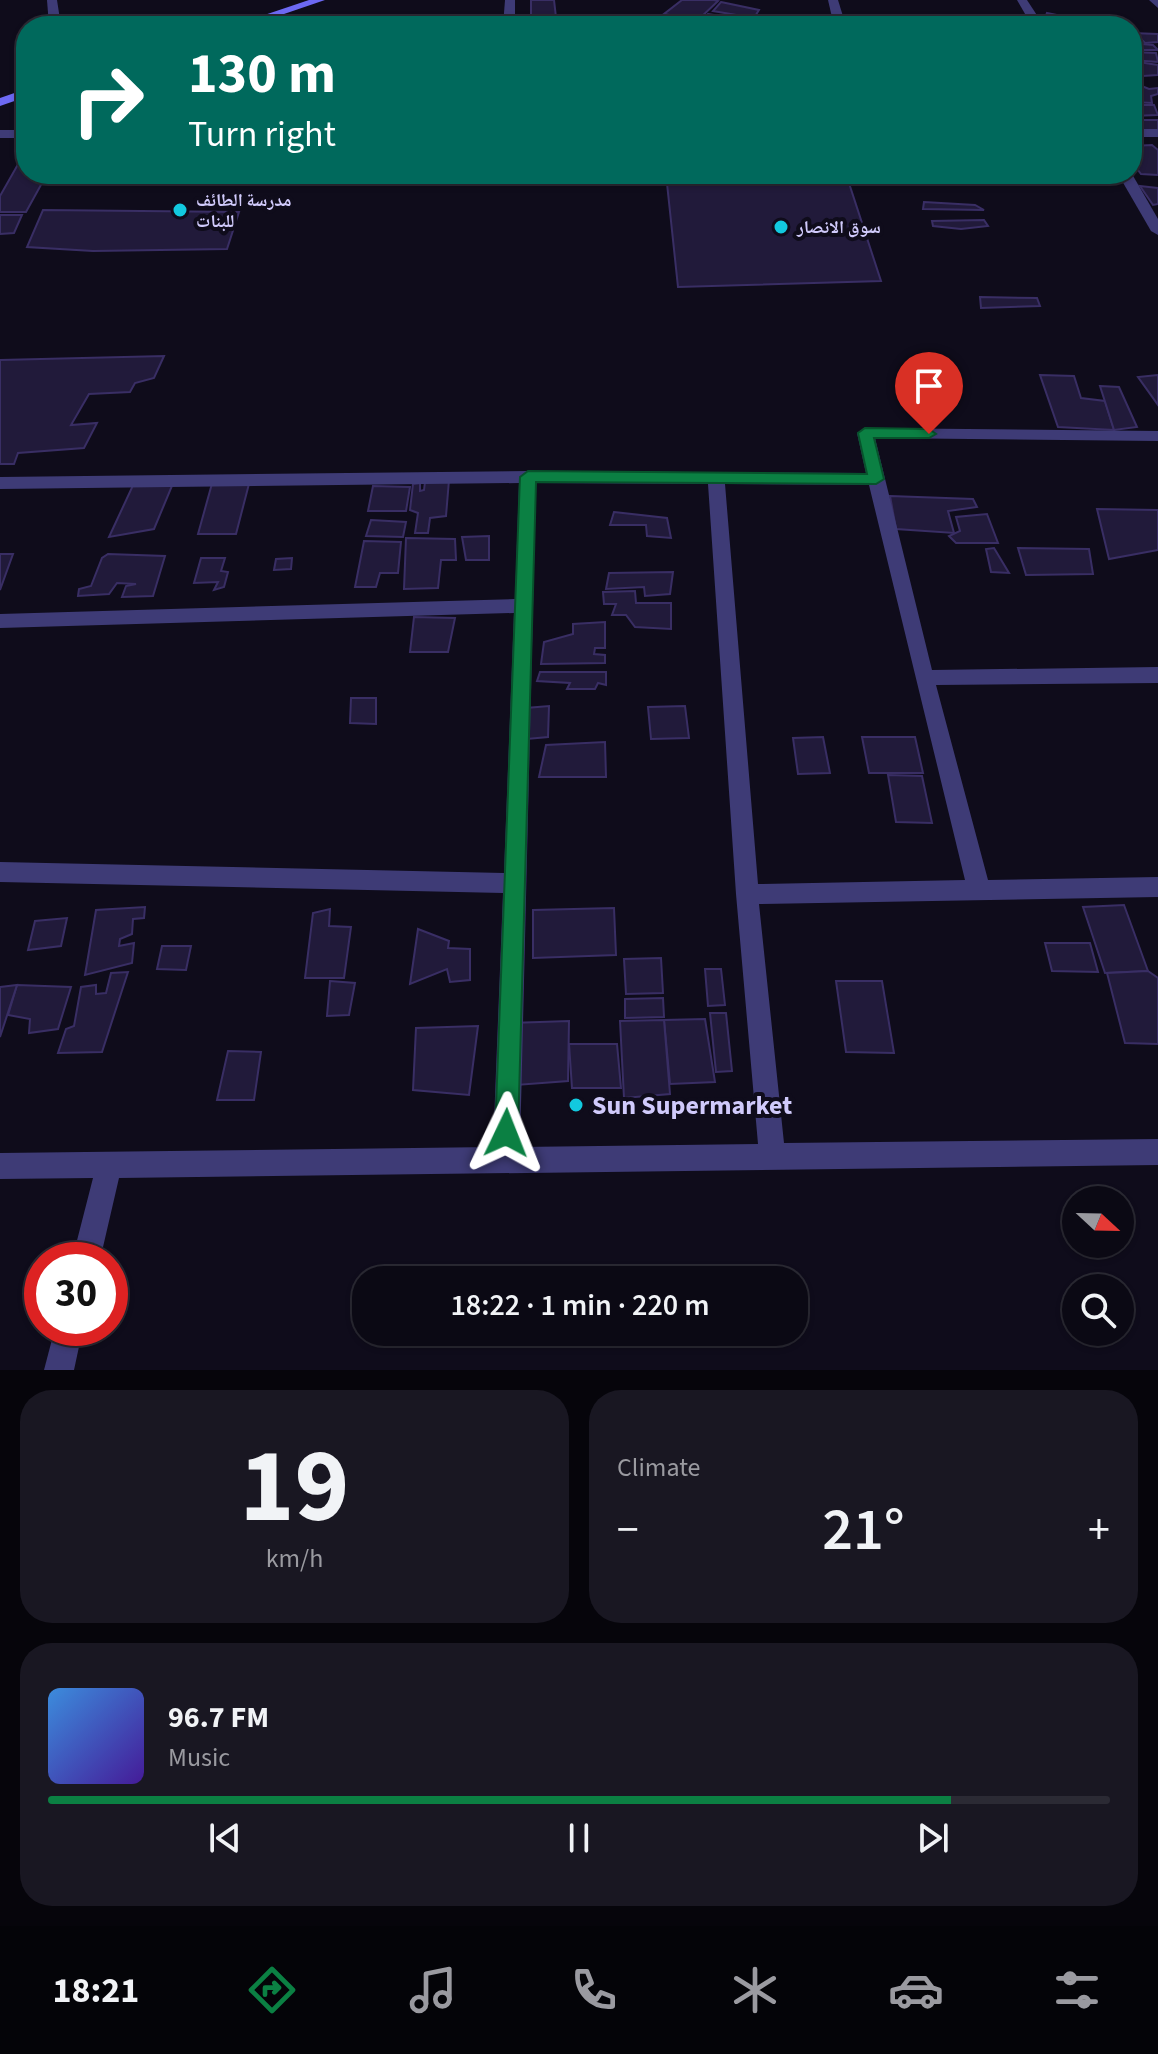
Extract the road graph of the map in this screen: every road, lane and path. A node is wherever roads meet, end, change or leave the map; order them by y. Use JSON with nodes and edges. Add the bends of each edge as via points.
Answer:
{"nodes":[{"id":1,"x":36,"y":0,"type":"edge"},
{"id":2,"x":320,"y":0,"type":"edge"},
{"id":3,"x":1154,"y":0,"type":"edge"},
{"id":4,"x":52,"y":1,"type":"edge"},
{"id":5,"x":1158,"y":5,"type":"edge"},
{"id":6,"x":270,"y":16,"type":"edge"},
{"id":7,"x":1131,"y":184,"type":"edge"},
{"id":8,"x":1158,"y":231,"type":"edge"},
{"id":9,"x":1158,"y":436,"type":"edge"},
{"id":10,"x":528,"y":477,"type":"junction"},
{"id":11,"x":876,"y":479,"type":"junction"},
{"id":12,"x":716,"y":480,"type":"junction"},
{"id":13,"x":0,"y":483,"type":"edge"},
{"id":14,"x":524,"y":606,"type":"junction"},
{"id":15,"x":0,"y":621,"type":"edge"},
{"id":16,"x":1158,"y":675,"type":"edge"},
{"id":17,"x":924,"y":678,"type":"junction"},
{"id":18,"x":0,"y":872,"type":"edge"},
{"id":19,"x":514,"y":883,"type":"junction"},
{"id":20,"x":1158,"y":887,"type":"edge"},
{"id":21,"x":979,"y":890,"type":"junction"},
{"id":22,"x":747,"y":894,"type":"junction"},
{"id":23,"x":1158,"y":1152,"type":"edge"},
{"id":24,"x":772,"y":1157,"type":"junction"},
{"id":25,"x":506,"y":1160,"type":"junction"},
{"id":26,"x":109,"y":1165,"type":"junction"},
{"id":27,"x":0,"y":1166,"type":"edge"},
{"id":28,"x":90,"y":1242,"type":"edge"},
{"id":29,"x":65,"y":1346,"type":"edge"},
{"id":30,"x":59,"y":1370,"type":"edge"}],
"edges":[{"from":1,"to":4,"type":"street"},
{"from":2,"to":6,"type":"street"},
{"from":3,"to":5,"type":"street"},
{"from":7,"to":8,"type":"street"},
{"from":9,"to":11,"type":"street","via":[[865,433]]},
{"from":10,"to":12,"type":"street"},
{"from":10,"to":13,"type":"street"},
{"from":10,"to":14,"type":"street"},
{"from":11,"to":12,"type":"street"},
{"from":11,"to":17,"type":"street"},
{"from":12,"to":22,"type":"street"},
{"from":14,"to":15,"type":"street"},
{"from":14,"to":19,"type":"street"},
{"from":16,"to":17,"type":"street"},
{"from":17,"to":21,"type":"street"},
{"from":18,"to":19,"type":"street"},
{"from":19,"to":25,"type":"street"},
{"from":20,"to":21,"type":"street"},
{"from":21,"to":22,"type":"street"},
{"from":22,"to":24,"type":"street"},
{"from":23,"to":24,"type":"street"},
{"from":24,"to":25,"type":"street"},
{"from":25,"to":26,"type":"street"},
{"from":26,"to":27,"type":"street"},
{"from":26,"to":28,"type":"street"},
{"from":29,"to":30,"type":"street"}]}
